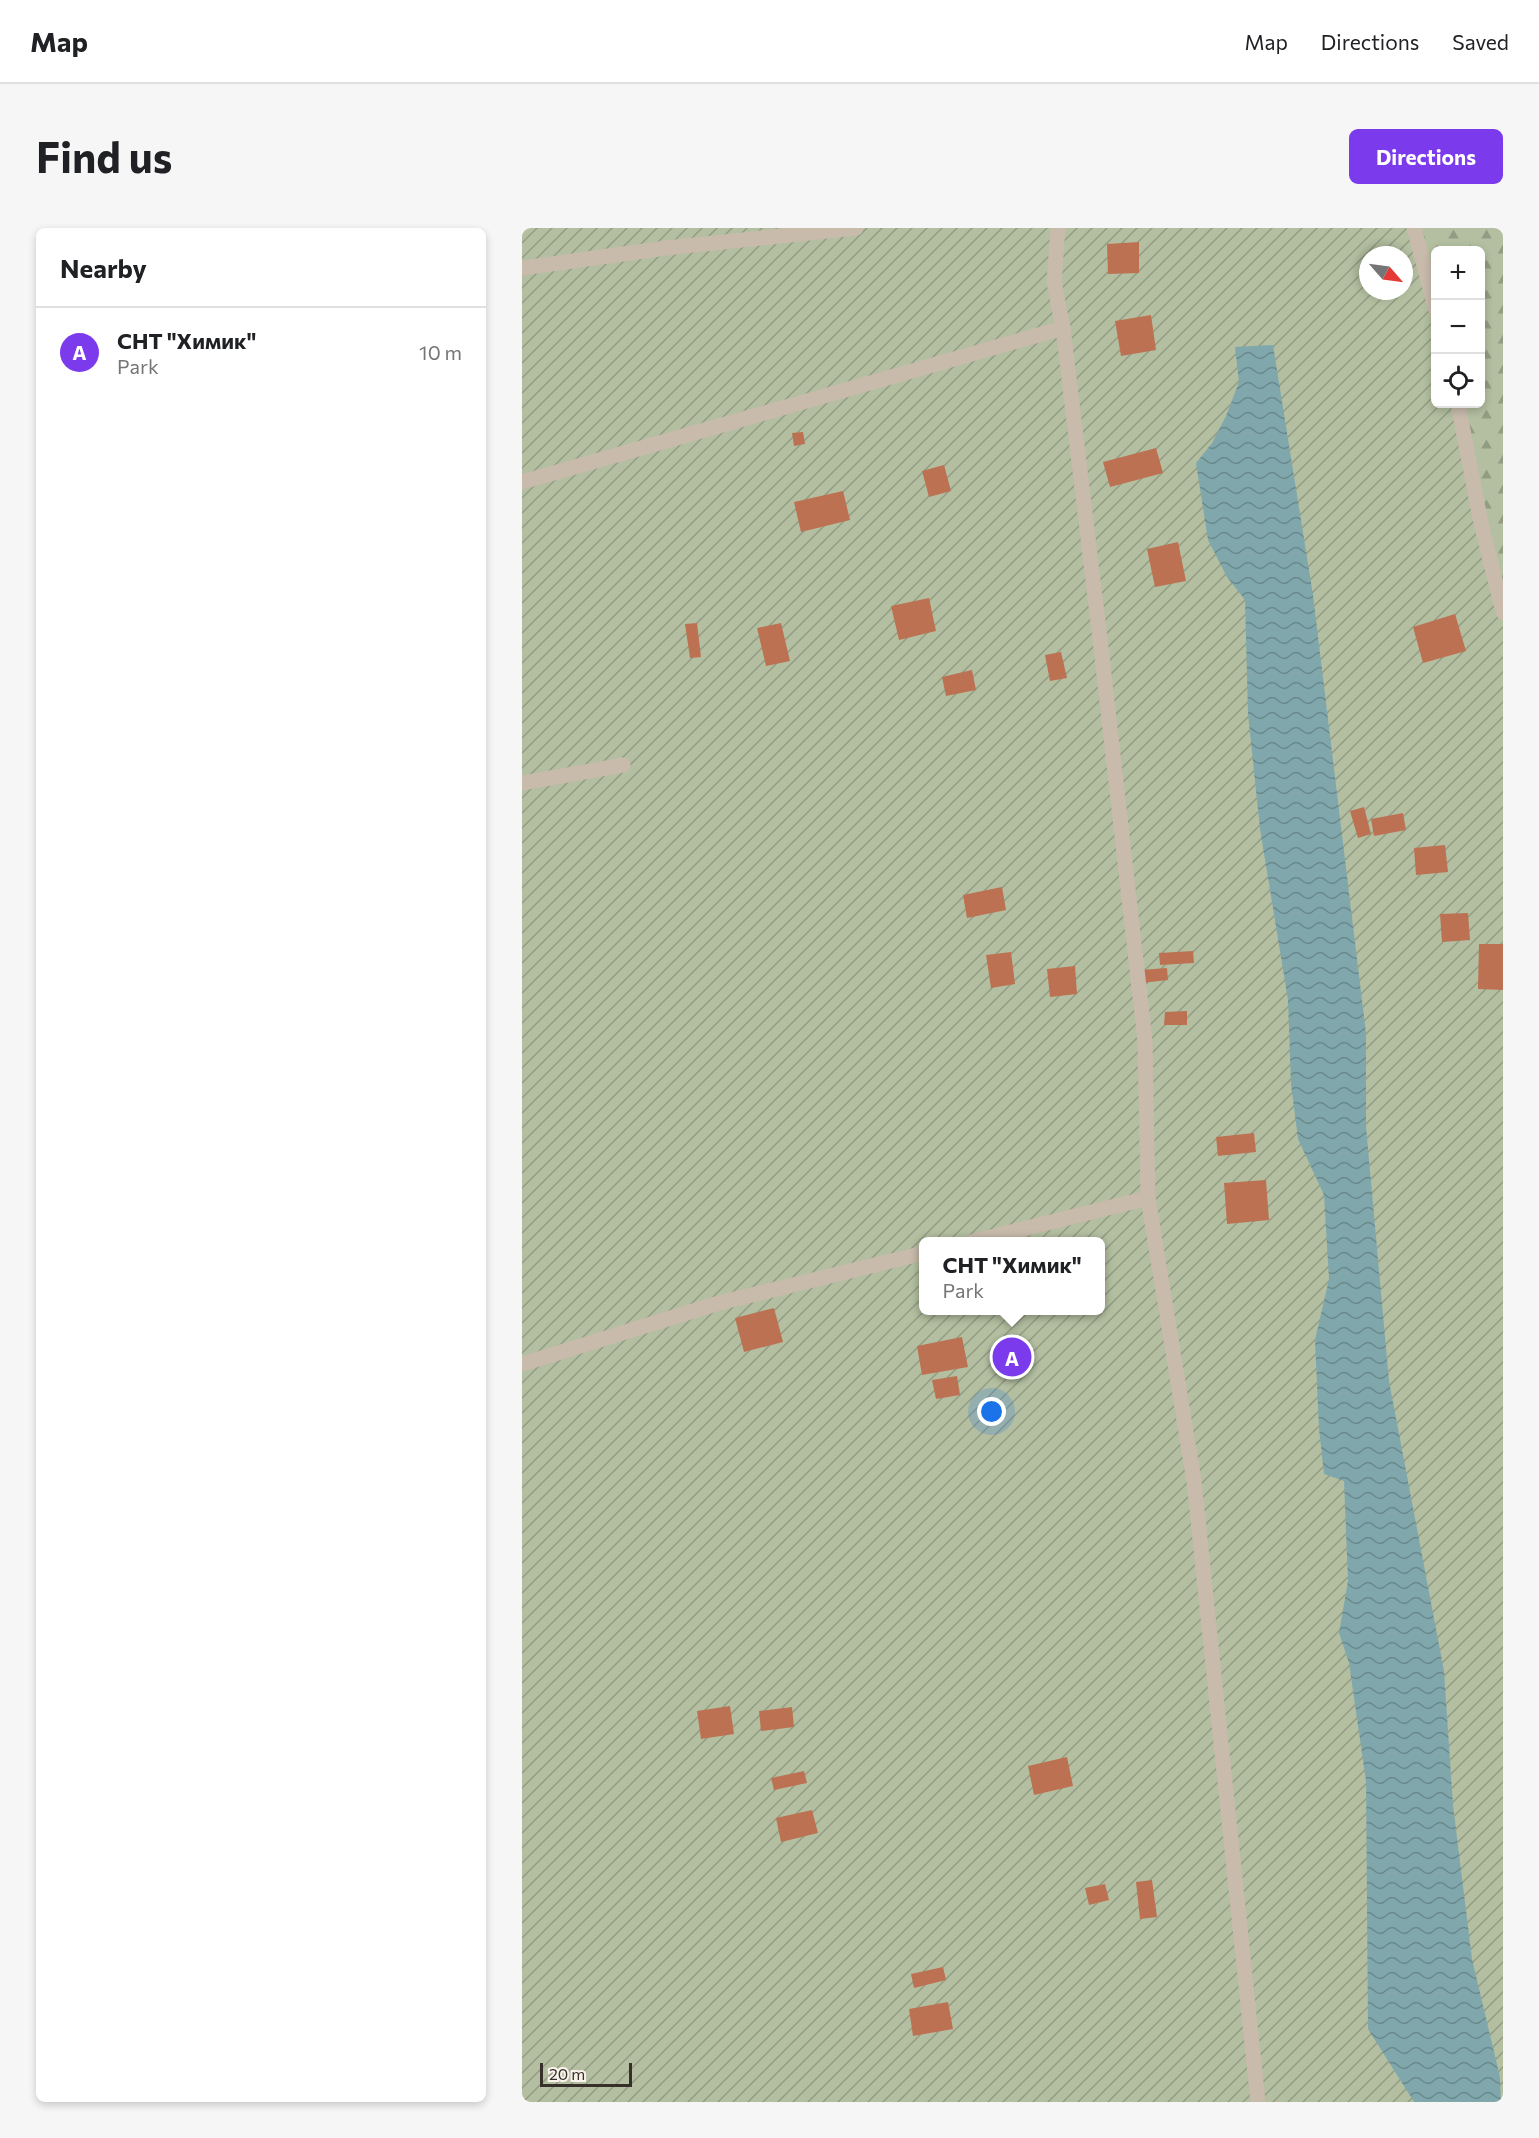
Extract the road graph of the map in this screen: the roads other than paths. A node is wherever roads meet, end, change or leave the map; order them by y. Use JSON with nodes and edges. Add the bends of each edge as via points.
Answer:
{"nodes":[{"id":1,"x":856,"y":228,"type":"edge"},
{"id":2,"x":1058,"y":228,"type":"edge"},
{"id":3,"x":1414,"y":228,"type":"edge"},
{"id":4,"x":522,"y":268,"type":"edge"},
{"id":5,"x":1433,"y":300,"type":"edge"},
{"id":6,"x":1063,"y":328,"type":"junction"},
{"id":7,"x":1459,"y":408,"type":"edge"},
{"id":8,"x":522,"y":482,"type":"edge"},
{"id":9,"x":1503,"y":612,"type":"edge"},
{"id":10,"x":623,"y":765,"type":"dead end"},
{"id":11,"x":522,"y":783,"type":"edge"},
{"id":12,"x":1148,"y":1198,"type":"junction"},
{"id":13,"x":991,"y":1237,"type":"edge"},
{"id":14,"x":919,"y":1254,"type":"edge"},
{"id":15,"x":522,"y":1364,"type":"edge"},
{"id":16,"x":1257,"y":2102,"type":"edge"}],
"edges":[{"from":1,"to":4,"type":"street"},
{"from":2,"to":6,"type":"street","via":[[1054,282]]},
{"from":3,"to":5,"type":"street"},
{"from":6,"to":8,"type":"street"},
{"from":6,"to":12,"type":"street","via":[[1144,1041]]},
{"from":7,"to":9,"type":"street"},
{"from":10,"to":11,"type":"street"},
{"from":12,"to":13,"type":"street"},
{"from":12,"to":16,"type":"street","via":[[1194,1481]]},
{"from":14,"to":15,"type":"street","via":[[719,1303]]}]}
